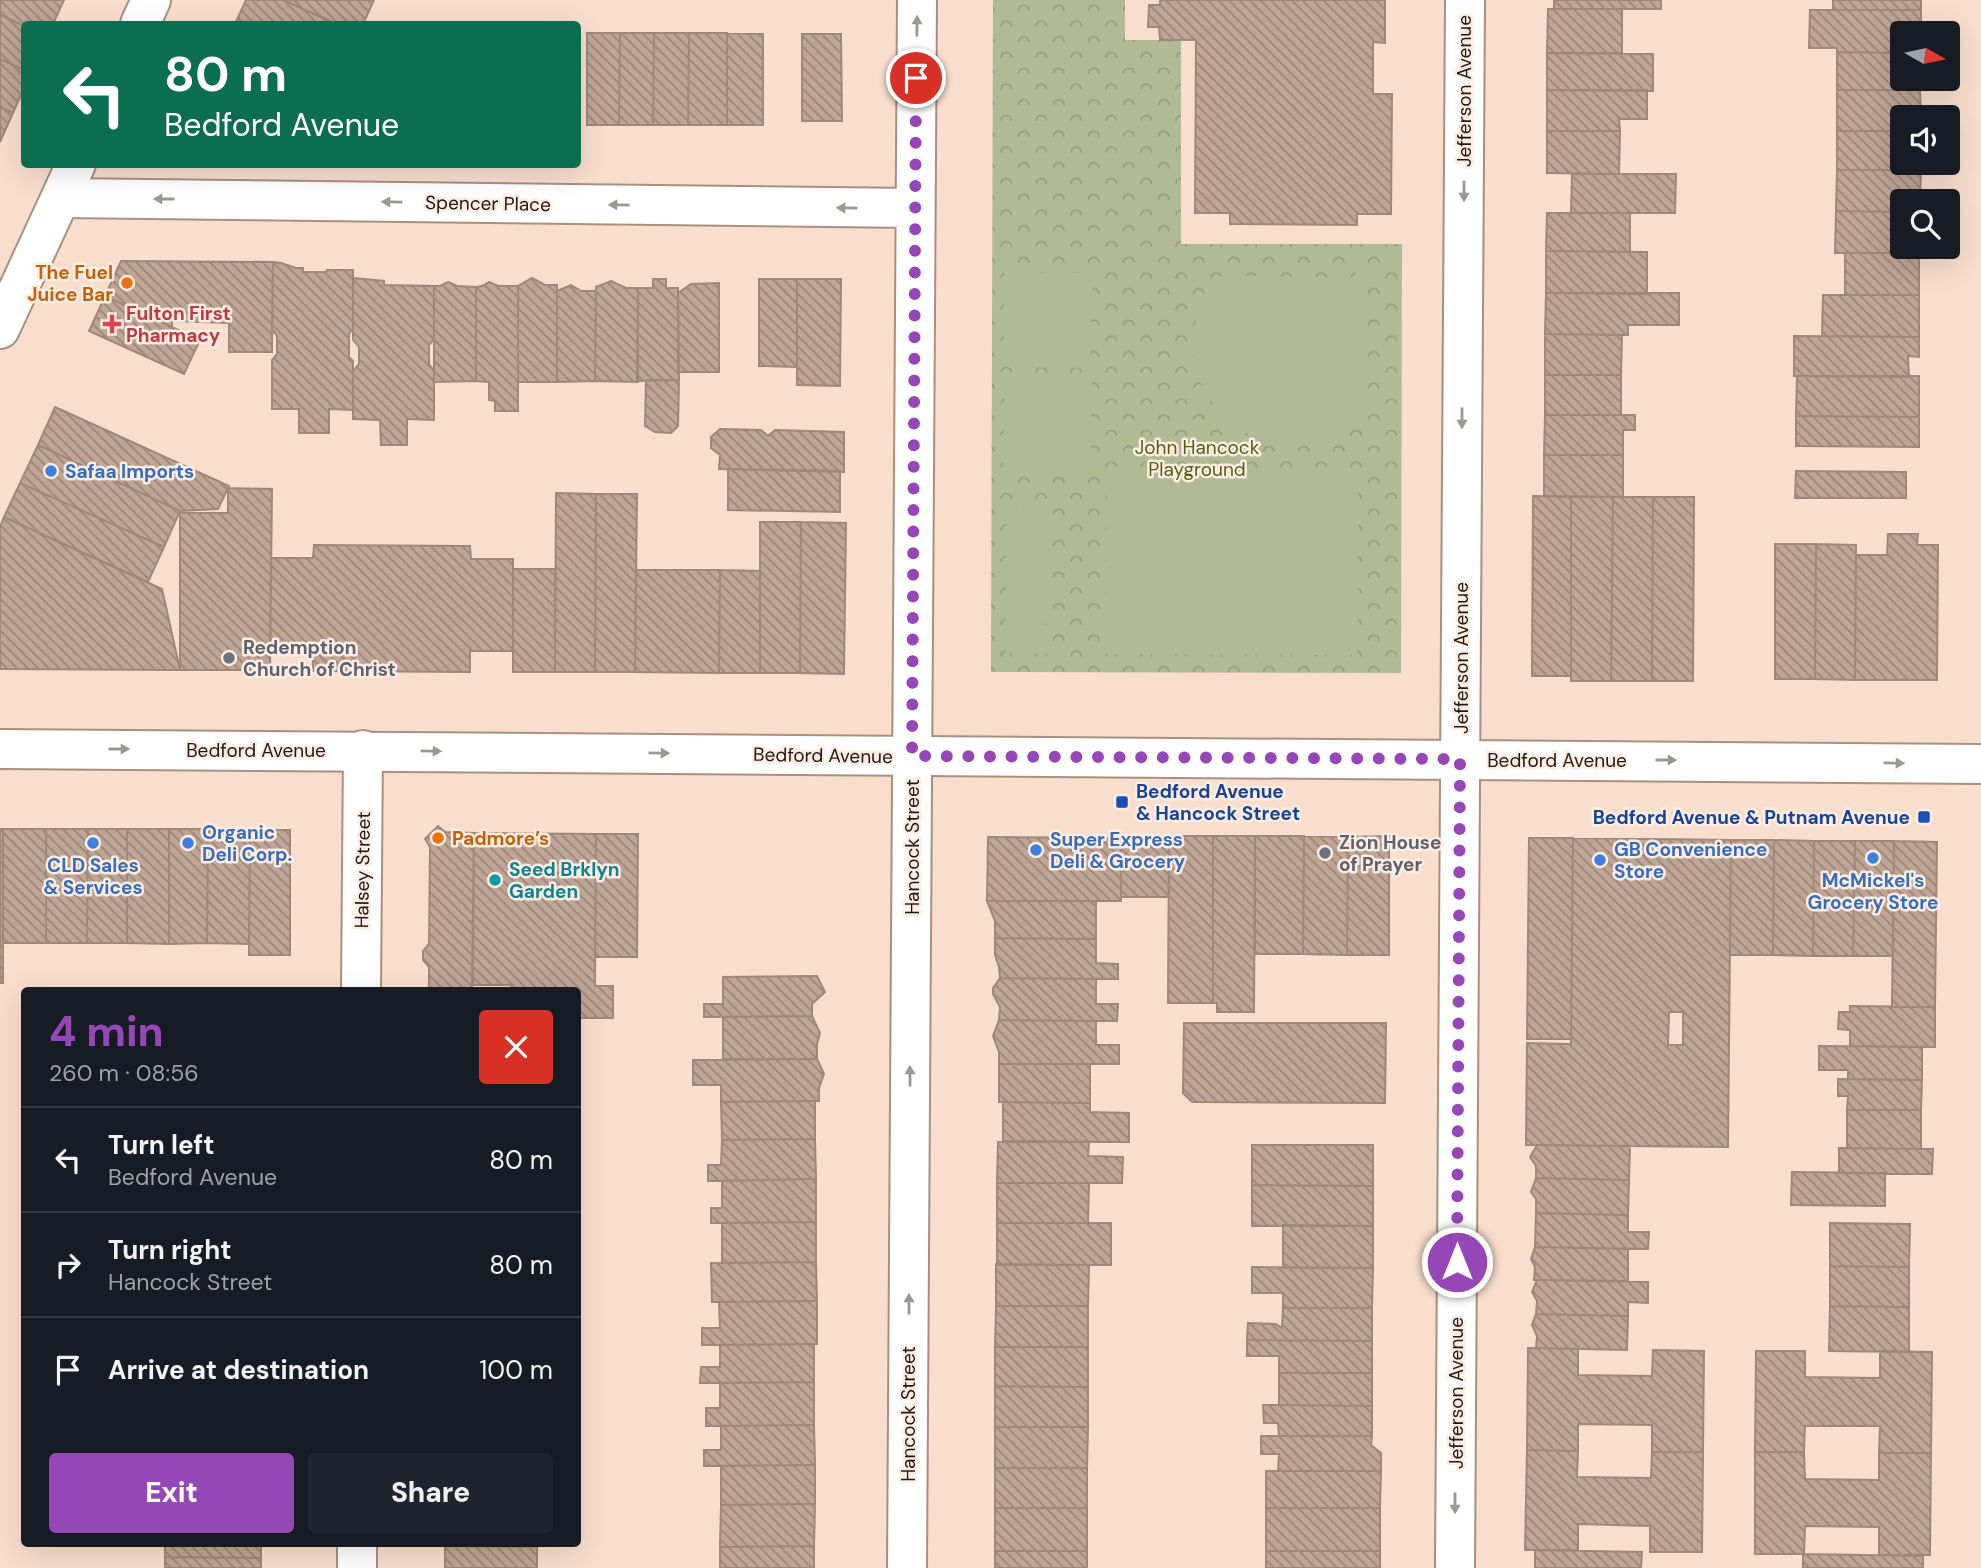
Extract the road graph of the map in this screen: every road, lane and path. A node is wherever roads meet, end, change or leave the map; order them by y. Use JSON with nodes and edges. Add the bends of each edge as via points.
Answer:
{"nodes":[{"id":1,"x":151,"y":0,"type":"edge"},
{"id":2,"x":917,"y":0,"type":"edge"},
{"id":3,"x":1465,"y":0,"type":"edge"},
{"id":4,"x":141,"y":21,"type":"edge"},
{"id":5,"x":68,"y":181,"type":"edge"},
{"id":6,"x":915,"y":208,"type":"junction"},
{"id":7,"x":0,"y":329,"type":"edge"},
{"id":8,"x":0,"y":748,"type":"edge"},
{"id":9,"x":363,"y":750,"type":"junction"},
{"id":10,"x":912,"y":756,"type":"junction"},
{"id":11,"x":1460,"y":759,"type":"junction"},
{"id":12,"x":1981,"y":764,"type":"edge"},
{"id":13,"x":361,"y":987,"type":"edge"},
{"id":14,"x":357,"y":1547,"type":"edge"},
{"id":15,"x":357,"y":1568,"type":"edge"},
{"id":16,"x":907,"y":1568,"type":"edge"},
{"id":17,"x":1455,"y":1568,"type":"edge"}],
"edges":[{"from":1,"to":4,"type":"street"},
{"from":6,"to":2,"type":"street","name":"Hancock Street","one_way":true},
{"from":3,"to":11,"type":"street","name":"Jefferson Avenue","one_way":true},
{"from":6,"to":5,"type":"street","name":"Spencer Place","one_way":true},
{"from":5,"to":7,"type":"street"},
{"from":6,"to":10,"type":"street","name":"Hancock Street"},
{"from":8,"to":9,"type":"street","name":"Bedford Avenue","one_way":true},
{"from":9,"to":10,"type":"street","name":"Bedford Avenue","one_way":true},
{"from":9,"to":13,"type":"street","name":"Halsey Street"},
{"from":10,"to":11,"type":"street","name":"Bedford Avenue"},
{"from":16,"to":10,"type":"street","name":"Hancock Street","one_way":true},
{"from":11,"to":12,"type":"street","name":"Bedford Avenue","one_way":true},
{"from":11,"to":17,"type":"street","name":"Jefferson Avenue","one_way":true},
{"from":14,"to":15,"type":"street"}]}
